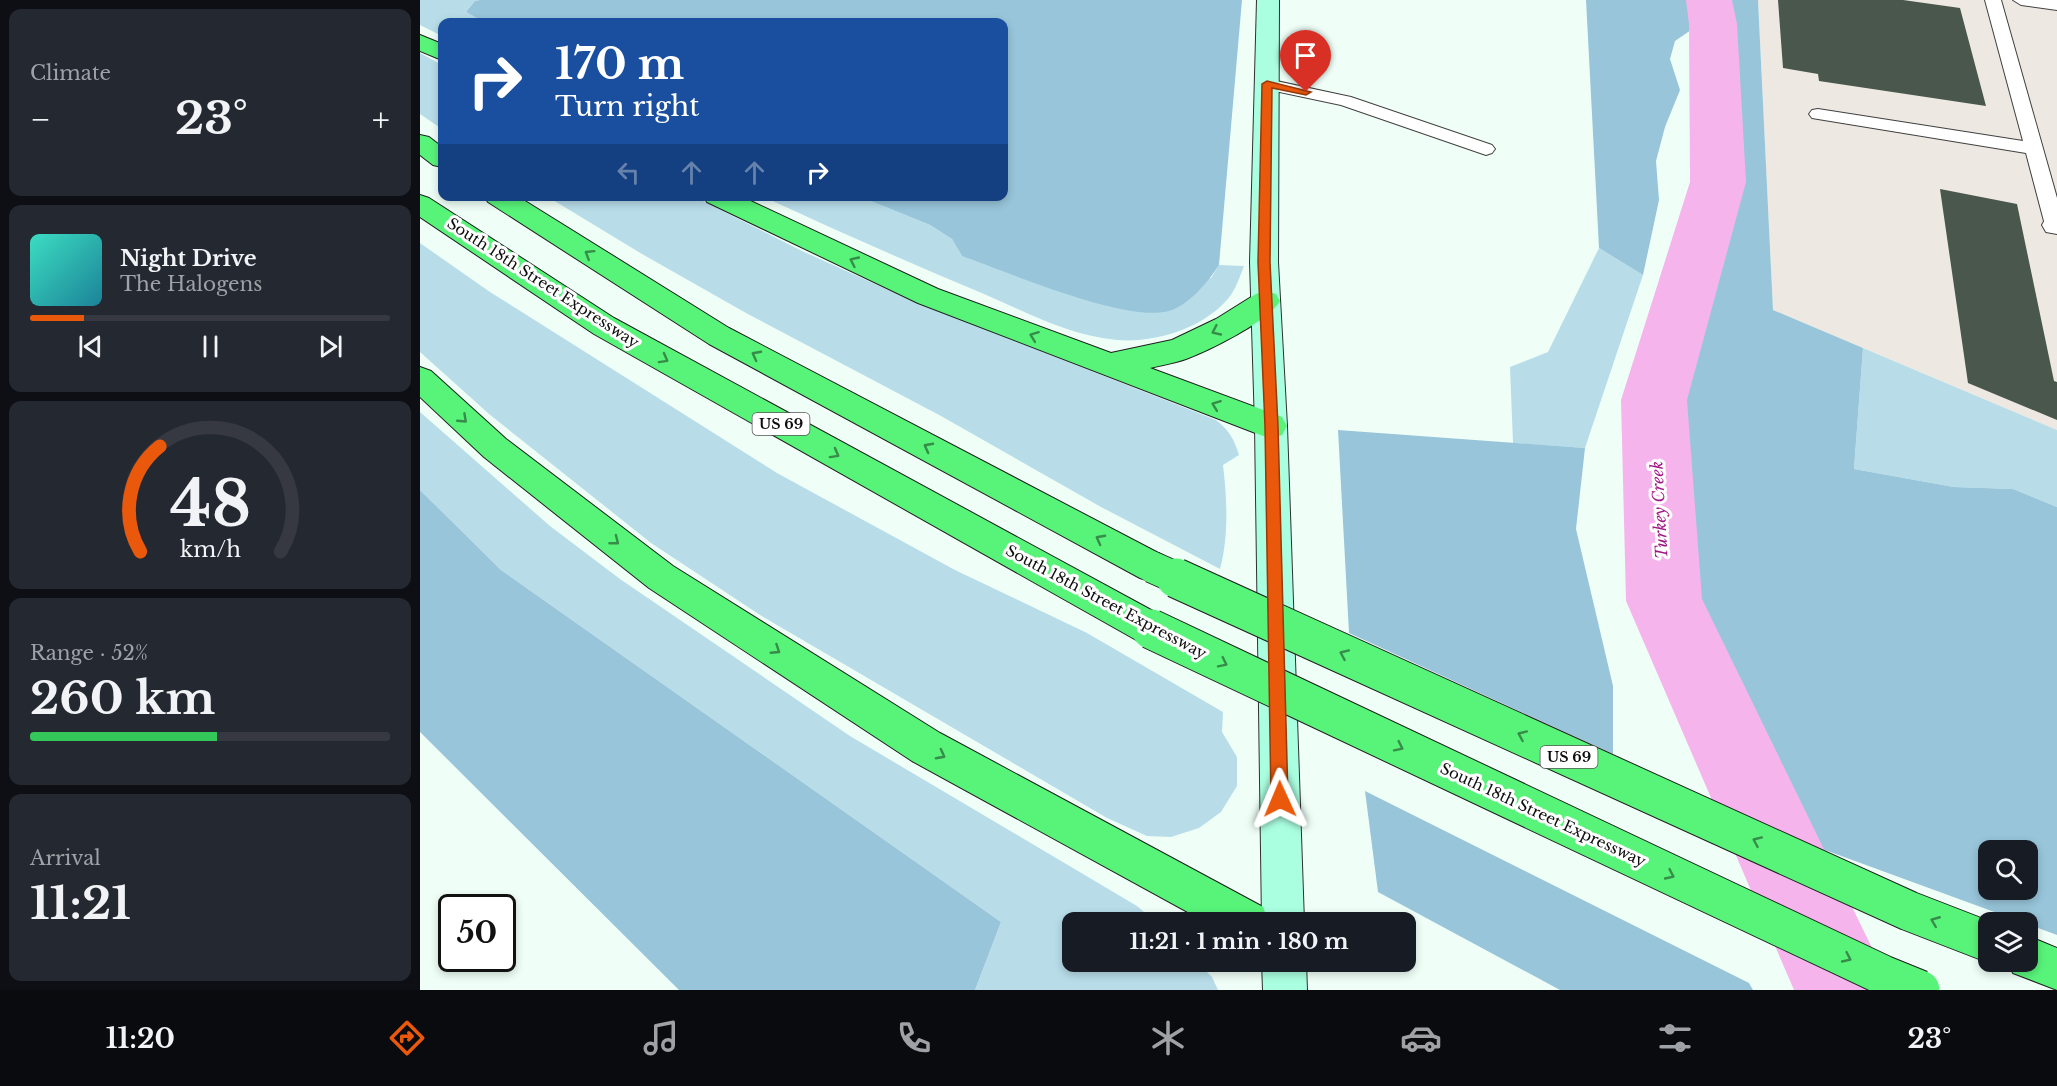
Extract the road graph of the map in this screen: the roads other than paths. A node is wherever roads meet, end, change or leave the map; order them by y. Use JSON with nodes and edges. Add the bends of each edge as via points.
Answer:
{"nodes":[{"id":1,"x":1268,"y":0,"type":"edge"},
{"id":2,"x":1993,"y":0,"type":"edge"},
{"id":3,"x":2021,"y":0,"type":"edge"},
{"id":4,"x":2057,"y":4,"type":"edge"},
{"id":5,"x":420,"y":42,"type":"edge"},
{"id":6,"x":438,"y":51,"type":"edge"},
{"id":7,"x":1267,"y":84,"type":"junction"},
{"id":8,"x":1818,"y":114,"type":"dead end"},
{"id":9,"x":420,"y":143,"type":"edge"},
{"id":10,"x":2033,"y":148,"type":"junction"},
{"id":11,"x":1486,"y":150,"type":"dead end"},
{"id":12,"x":438,"y":156,"type":"edge"},
{"id":13,"x":505,"y":201,"type":"edge"},
{"id":14,"x":727,"y":201,"type":"edge"},
{"id":15,"x":420,"y":204,"type":"edge"},
{"id":16,"x":2056,"y":225,"type":"edge"},
{"id":17,"x":1266,"y":301,"type":"junction"},
{"id":18,"x":1112,"y":365,"type":"junction"},
{"id":19,"x":420,"y":379,"type":"edge"},
{"id":20,"x":1271,"y":426,"type":"junction"},
{"id":21,"x":1230,"y":912,"type":"edge"},
{"id":22,"x":1283,"y":912,"type":"edge"},
{"id":23,"x":1978,"y":938,"type":"edge"},
{"id":24,"x":2038,"y":962,"type":"edge"},
{"id":25,"x":2057,"y":970,"type":"edge"},
{"id":26,"x":1284,"y":972,"type":"edge"},
{"id":27,"x":1285,"y":990,"type":"edge"},
{"id":28,"x":1920,"y":990,"type":"edge"}],
"edges":[{"from":1,"to":7,"type":"main road"},
{"from":2,"to":10,"type":"lane"},
{"from":3,"to":4,"type":"lane"},
{"from":5,"to":6,"type":"highway"},
{"from":7,"to":11,"type":"lane","via":[[1345,101]]},
{"from":7,"to":17,"type":"main road"},
{"from":8,"to":10,"type":"lane"},
{"from":9,"to":12,"type":"highway"},
{"from":10,"to":16,"type":"lane"},
{"from":23,"to":13,"type":"highway","number":"US 69","one_way":true,"bridge":true,"via":[[1909,910],[1152,567],[720,336]]},
{"from":18,"to":14,"type":"highway","one_way":true,"via":[[928,296]]},
{"from":15,"to":28,"type":"highway","name":"South 18th Street Expressway","number":"US 69","one_way":true,"bridge":true,"via":[[604,326],[1151,629]]},
{"from":17,"to":18,"type":"highway","one_way":true,"via":[[1226,327],[1178,350]]},
{"from":17,"to":20,"type":"main road"},
{"from":20,"to":18,"type":"highway","one_way":true},
{"from":19,"to":21,"type":"highway","one_way":true,"via":[[495,448],[661,577],[926,747]]},
{"from":20,"to":22,"type":"main road"},
{"from":24,"to":25,"type":"highway"},
{"from":26,"to":27,"type":"main road"}]}
